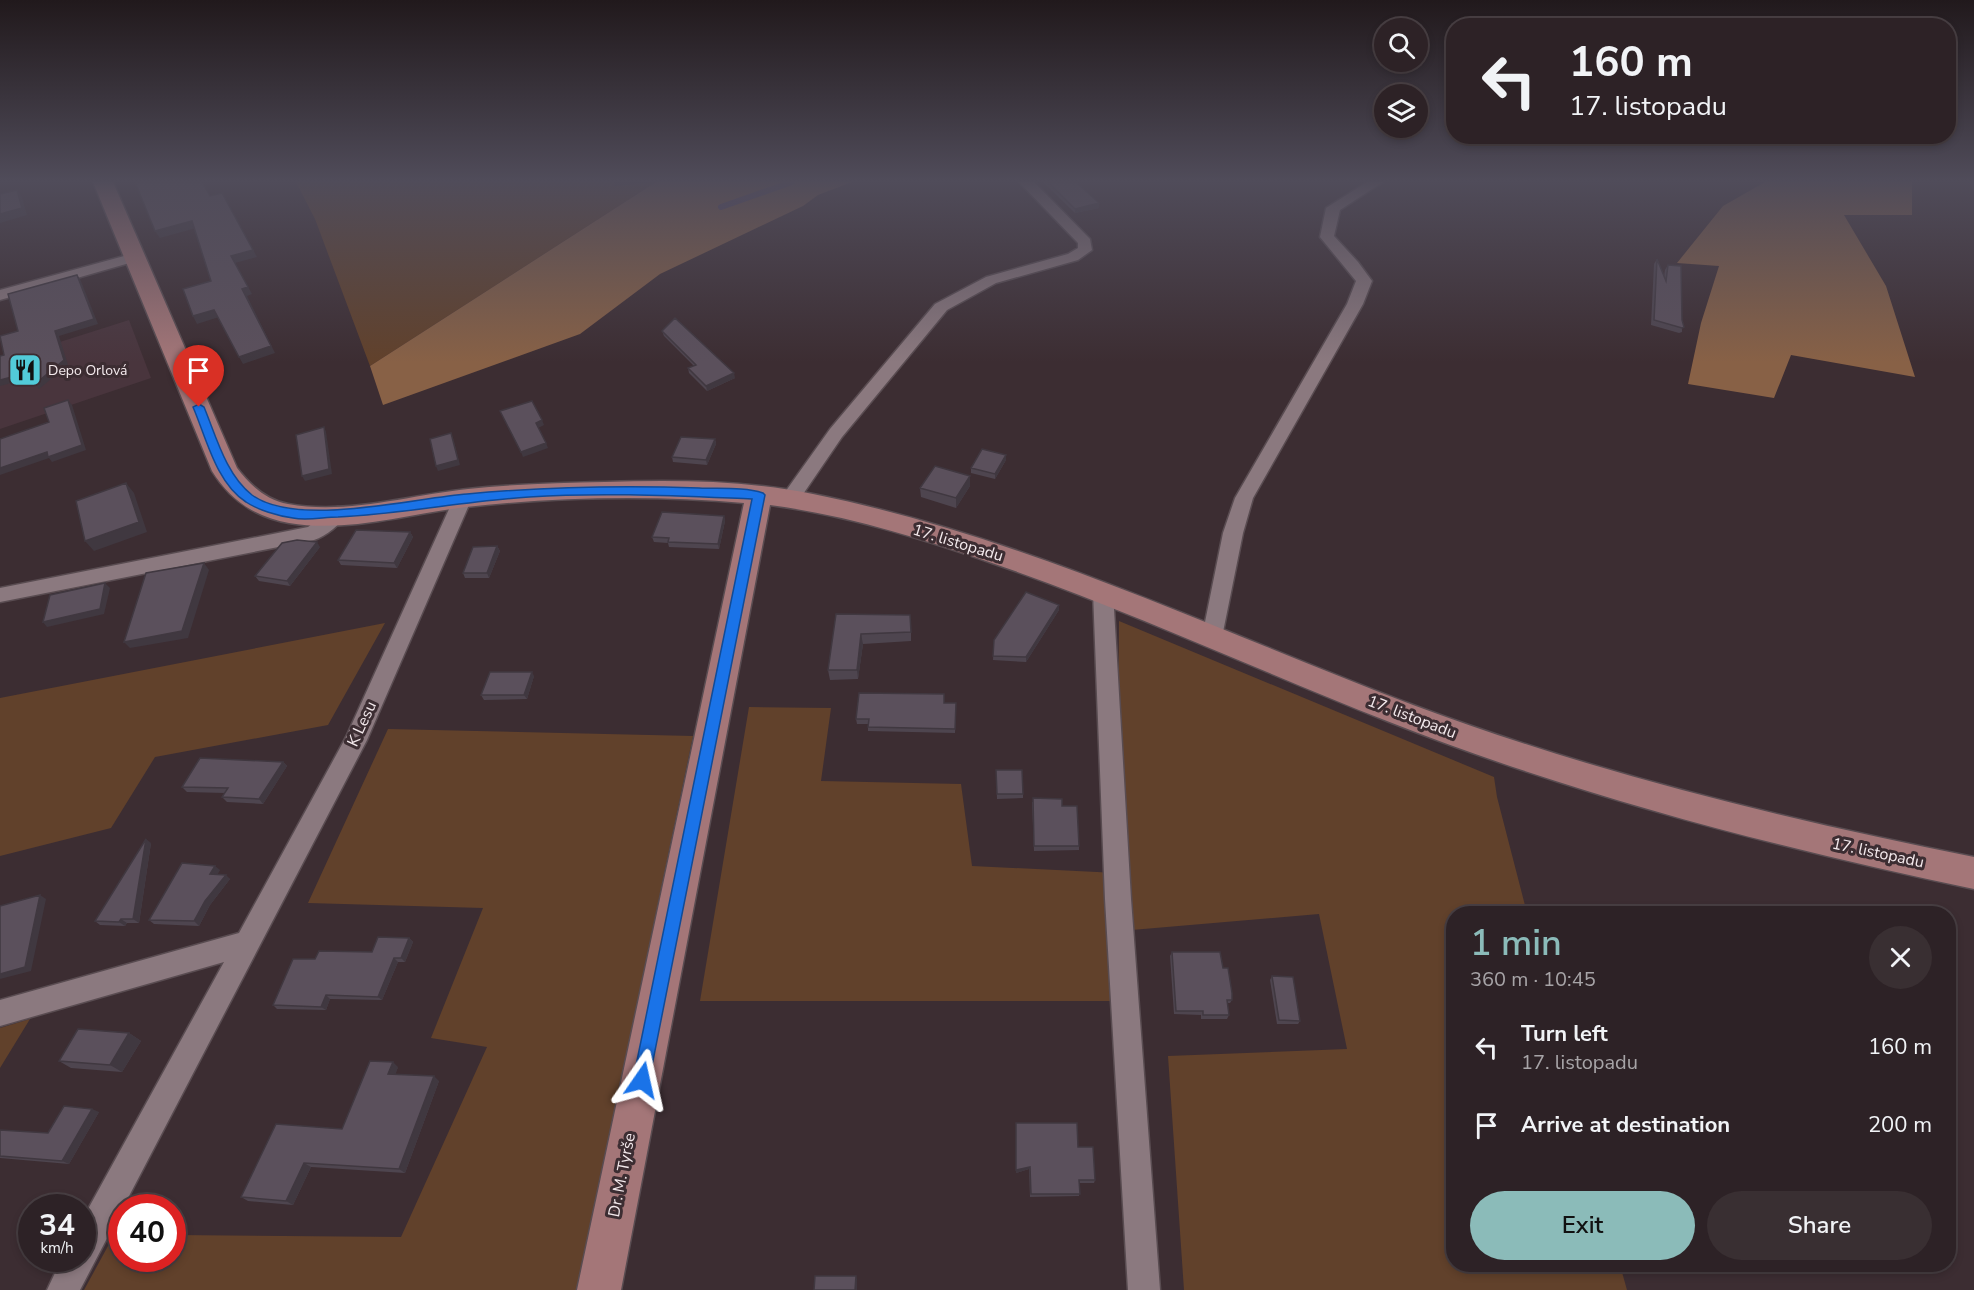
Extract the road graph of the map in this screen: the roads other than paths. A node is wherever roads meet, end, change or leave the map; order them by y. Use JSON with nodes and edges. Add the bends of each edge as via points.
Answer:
{"nodes":[{"id":1,"x":129,"y":242,"type":"edge"},
{"id":2,"x":1085,"y":242,"type":"edge"},
{"id":3,"x":1332,"y":242,"type":"edge"},
{"id":4,"x":135,"y":257,"type":"junction"},
{"id":5,"x":0,"y":295,"type":"edge"},
{"id":6,"x":775,"y":497,"type":"junction"},
{"id":7,"x":463,"y":498,"type":"junction"},
{"id":8,"x":338,"y":514,"type":"junction"},
{"id":9,"x":1103,"y":592,"type":"junction"},
{"id":10,"x":0,"y":595,"type":"edge"},
{"id":11,"x":1212,"y":637,"type":"junction"},
{"id":12,"x":1974,"y":873,"type":"edge"},
{"id":13,"x":246,"y":943,"type":"junction"},
{"id":14,"x":0,"y":1013,"type":"edge"},
{"id":15,"x":96,"y":1226,"type":"edge"},
{"id":16,"x":72,"y":1272,"type":"edge"},
{"id":17,"x":63,"y":1290,"type":"edge"},
{"id":18,"x":599,"y":1290,"type":"edge"},
{"id":19,"x":1144,"y":1290,"type":"edge"}],
"edges":[{"from":1,"to":4,"type":"main road","name":"17. listopadu"},
{"from":2,"to":6,"type":"street","via":[[1085,250],[1073,257],[991,280],[941,307],[836,433]]},
{"from":3,"to":11,"type":"street","via":[[1364,281],[1244,498]]},
{"from":4,"to":5,"type":"street"},
{"from":4,"to":8,"type":"main road","name":"17. listopadu","via":[[225,471],[237,487],[247,497],[277,511],[294,515]]},
{"from":6,"to":7,"type":"main road","name":"17. listopadu","via":[[624,490]]},
{"from":6,"to":9,"type":"main road","name":"17. listopadu","via":[[851,511],[955,541]]},
{"from":6,"to":18,"type":"main road","name":"Dr. M. Tyrše"},
{"from":7,"to":8,"type":"main road","name":"17. listopadu"},
{"from":7,"to":13,"type":"street","name":"K Lesu","via":[[356,740]]},
{"from":8,"to":10,"type":"street","via":[[314,533]]},
{"from":9,"to":11,"type":"main road","name":"17. listopadu"},
{"from":9,"to":19,"type":"street","via":[[1118,899]]},
{"from":11,"to":12,"type":"main road","name":"17. listopadu","via":[[1402,714],[1565,770],[1790,834]]},
{"from":13,"to":14,"type":"street"},
{"from":13,"to":15,"type":"street","name":"K Lesu"},
{"from":16,"to":17,"type":"street"}]}
